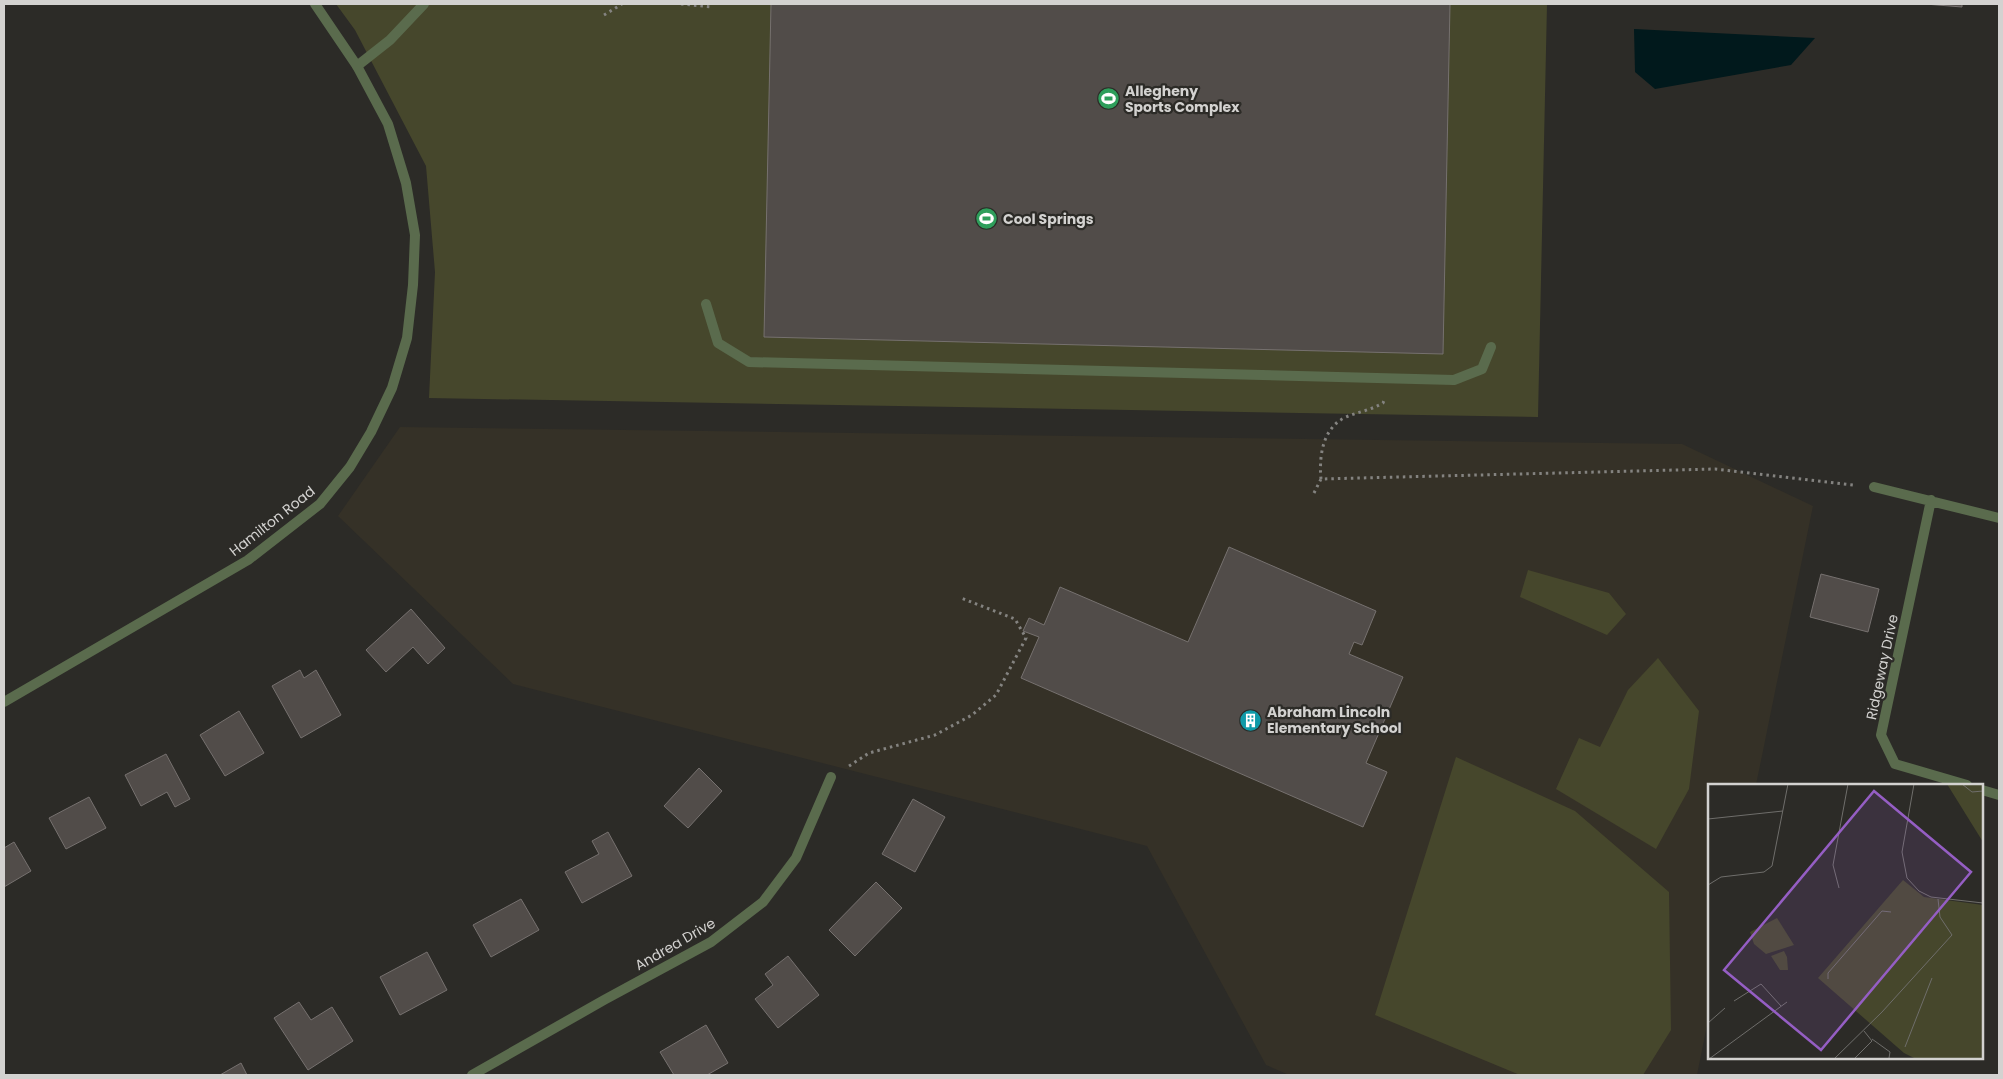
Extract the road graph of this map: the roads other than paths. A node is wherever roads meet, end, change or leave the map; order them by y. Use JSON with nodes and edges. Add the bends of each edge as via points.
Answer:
{"nodes":[{"id":1,"x":314,"y":4,"type":"edge"},
{"id":2,"x":424,"y":4,"type":"edge"},
{"id":3,"x":357,"y":66,"type":"junction"},
{"id":4,"x":706,"y":304,"type":"dead end"},
{"id":5,"x":1490,"y":347,"type":"dead end"},
{"id":6,"x":1874,"y":488,"type":"road end"},
{"id":7,"x":1931,"y":500,"type":"junction"},
{"id":8,"x":1999,"y":518,"type":"edge"},
{"id":9,"x":4,"y":702,"type":"edge"},
{"id":10,"x":832,"y":777,"type":"road end"},
{"id":11,"x":1965,"y":784,"type":"edge"},
{"id":12,"x":1983,"y":790,"type":"edge"},
{"id":13,"x":1999,"y":795,"type":"edge"},
{"id":14,"x":472,"y":1075,"type":"edge"}],
"edges":[{"from":1,"to":3,"type":"street","name":"Hamilton Road"},
{"from":2,"to":3,"type":"street","via":[[390,40]]},
{"from":3,"to":9,"type":"street","name":"Hamilton Road","via":[[388,124],[406,183],[415,235],[407,338],[392,388],[371,432],[350,467],[320,504],[248,560]]},
{"from":4,"to":5,"type":"street","via":[[718,344],[749,362],[1454,380],[1482,369]]},
{"from":6,"to":7,"type":"street"},
{"from":7,"to":8,"type":"street"},
{"from":7,"to":11,"type":"street","name":"Ridgeway Drive","via":[[1881,735],[1895,764]]},
{"from":10,"to":14,"type":"street","name":"Andrea Drive","via":[[796,858],[763,902],[711,942]]},
{"from":12,"to":13,"type":"street"}]}
